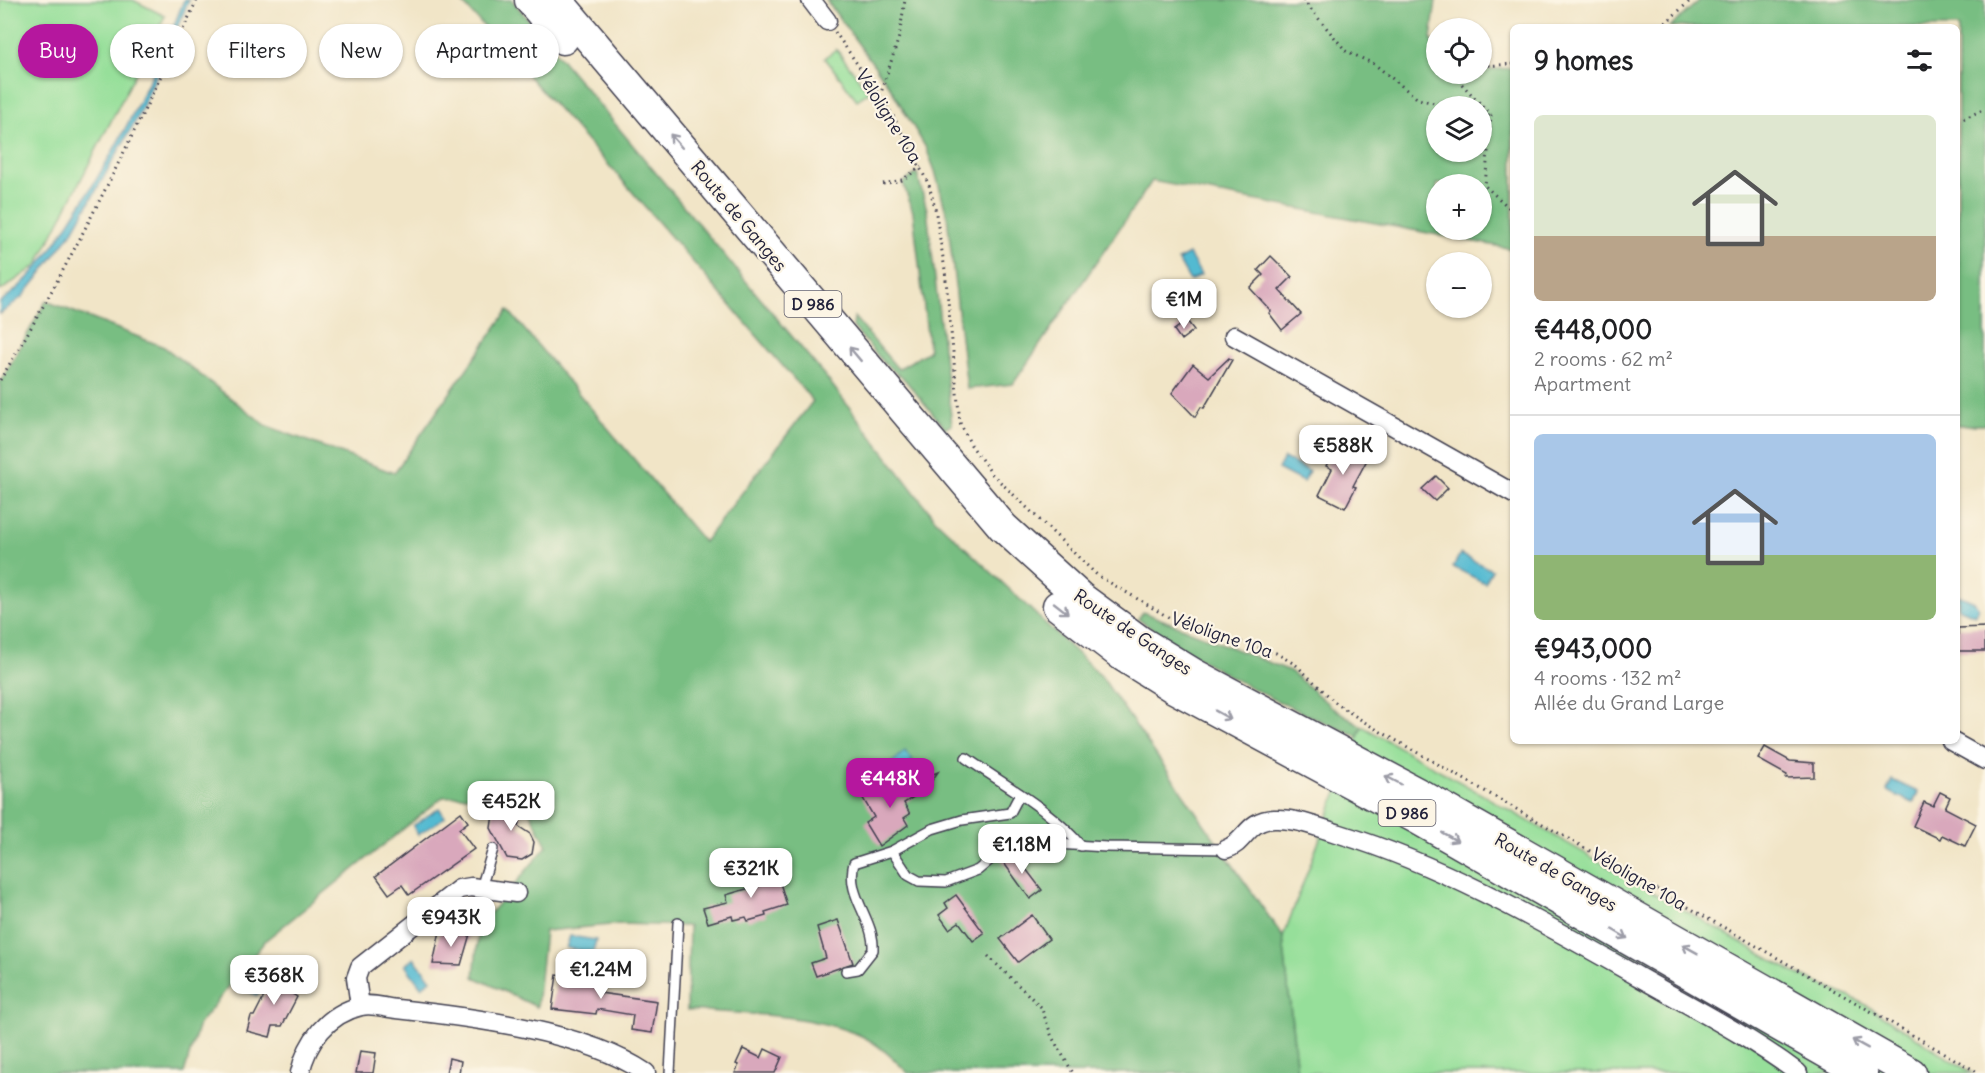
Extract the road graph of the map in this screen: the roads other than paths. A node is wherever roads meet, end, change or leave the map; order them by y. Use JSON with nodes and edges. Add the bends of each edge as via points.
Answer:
{"nodes":[{"id":1,"x":530,"y":0,"type":"edge"},
{"id":2,"x":559,"y":0,"type":"edge"},
{"id":3,"x":811,"y":0,"type":"edge"},
{"id":4,"x":827,"y":21,"type":"road end"},
{"id":5,"x":1234,"y":336,"type":"dead end"},
{"id":6,"x":1510,"y":492,"type":"edge"},
{"id":7,"x":1956,"y":744,"type":"edge"},
{"id":8,"x":966,"y":758,"type":"dead end"},
{"id":9,"x":1985,"y":760,"type":"edge"},
{"id":10,"x":1020,"y":794,"type":"junction"},
{"id":11,"x":1081,"y":846,"type":"junction"},
{"id":12,"x":493,"y":849,"type":"dead end"},
{"id":13,"x":1226,"y":849,"type":"joint"},
{"id":14,"x":892,"y":851,"type":"junction"},
{"id":15,"x":481,"y":888,"type":"junction"},
{"id":16,"x":516,"y":892,"type":"dead end"},
{"id":17,"x":678,"y":923,"type":"dead end"},
{"id":18,"x":846,"y":971,"type":"dead end"},
{"id":19,"x":360,"y":1006,"type":"junction"},
{"id":20,"x":300,"y":1073,"type":"edge"},
{"id":21,"x":646,"y":1073,"type":"edge"},
{"id":22,"x":670,"y":1073,"type":"edge"},
{"id":23,"x":1798,"y":1073,"type":"edge"},
{"id":24,"x":1863,"y":1073,"type":"edge"},
{"id":25,"x":1911,"y":1073,"type":"edge"}],
"edges":[{"from":1,"to":24,"type":"main road","name":"Route de Ganges","number":"D 986","one_way":true,"via":[[974,523],[1054,603],[1123,656],[1174,688],[1416,818]]},
{"from":25,"to":2,"type":"main road","name":"Route de Ganges","number":"D 986","one_way":true,"via":[[1423,796],[1194,674],[1080,597],[1003,527]]},
{"from":3,"to":4,"type":"street"},
{"from":5,"to":6,"type":"street"},
{"from":7,"to":9,"type":"street"},
{"from":8,"to":10,"type":"lane"},
{"from":10,"to":11,"type":"lane","via":[[1033,800]]},
{"from":10,"to":14,"type":"lane","via":[[1010,813],[932,829]]},
{"from":11,"to":13,"type":"lane"},
{"from":11,"to":14,"type":"lane","via":[[1021,842],[1004,849],[978,870],[946,882],[919,881],[908,875]]},
{"from":12,"to":15,"type":"lane"},
{"from":13,"to":23,"type":"street","via":[[1253,824],[1277,819],[1338,833],[1423,864],[1481,890],[1587,948],[1736,1032]]},
{"from":14,"to":18,"type":"lane","via":[[854,863],[850,878],[872,936],[873,950],[858,969]]},
{"from":15,"to":16,"type":"street"},
{"from":15,"to":19,"type":"street","via":[[459,889],[368,959],[356,978]]},
{"from":17,"to":22,"type":"lane"},
{"from":19,"to":20,"type":"street","via":[[326,1024],[313,1039]]},
{"from":19,"to":21,"type":"street","via":[[413,1010],[567,1039],[619,1057]]}]}
